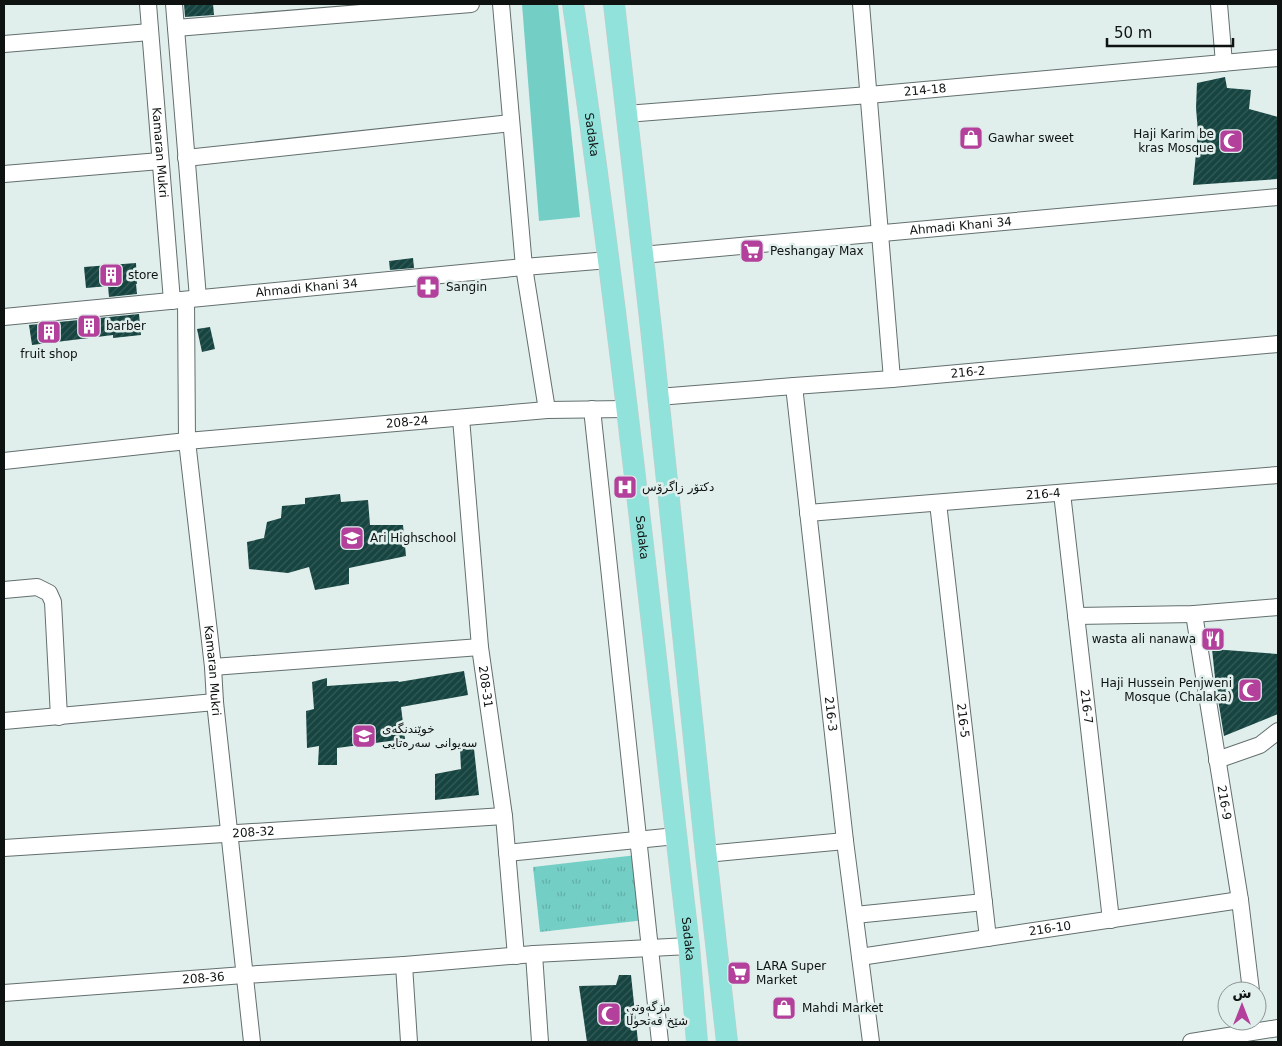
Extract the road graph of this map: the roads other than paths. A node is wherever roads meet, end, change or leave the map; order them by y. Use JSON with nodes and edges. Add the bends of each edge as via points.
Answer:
{"nodes":[{"id":1,"x":148,"y":4,"type":"edge"},
{"id":2,"x":174,"y":4,"type":"edge"},
{"id":3,"x":471,"y":4,"type":"edge"},
{"id":4,"x":501,"y":4,"type":"edge"},
{"id":5,"x":573,"y":4,"type":"edge"},
{"id":6,"x":614,"y":4,"type":"edge"},
{"id":7,"x":861,"y":4,"type":"edge"},
{"id":8,"x":1219,"y":4,"type":"edge"},
{"id":9,"x":176,"y":28,"type":"junction"},
{"id":10,"x":150,"y":32,"type":"junction"},
{"id":11,"x":4,"y":44,"type":"edge"},
{"id":12,"x":1278,"y":58,"type":"edge"},
{"id":13,"x":1224,"y":63,"type":"junction"},
{"id":14,"x":869,"y":95,"type":"junction"},
{"id":15,"x":626,"y":114,"type":"junction"},
{"id":16,"x":511,"y":123,"type":"junction"},
{"id":17,"x":186,"y":158,"type":"junction"},
{"id":18,"x":160,"y":161,"type":"junction"},
{"id":19,"x":4,"y":174,"type":"edge"},
{"id":20,"x":1278,"y":196,"type":"edge"},
{"id":21,"x":881,"y":233,"type":"junction"},
{"id":22,"x":642,"y":255,"type":"junction"},
{"id":23,"x":609,"y":260,"type":"junction"},
{"id":24,"x":524,"y":267,"type":"junction"},
{"id":25,"x":185,"y":300,"type":"junction"},
{"id":26,"x":4,"y":317,"type":"edge"},
{"id":27,"x":1278,"y":344,"type":"edge"},
{"id":28,"x":892,"y":380,"type":"junction"},
{"id":29,"x":794,"y":386,"type":"junction"},
{"id":30,"x":658,"y":397,"type":"junction"},
{"id":31,"x":592,"y":409,"type":"junction"},
{"id":32,"x":626,"y":409,"type":"junction"},
{"id":33,"x":547,"y":410,"type":"junction"},
{"id":34,"x":461,"y":418,"type":"junction"},
{"id":35,"x":187,"y":441,"type":"junction"},
{"id":36,"x":4,"y":461,"type":"edge"},
{"id":37,"x":1278,"y":475,"type":"edge"},
{"id":38,"x":1062,"y":493,"type":"junction"},
{"id":39,"x":938,"y":503,"type":"junction"},
{"id":40,"x":808,"y":513,"type":"junction"},
{"id":41,"x":4,"y":590,"type":"edge"},
{"id":42,"x":1278,"y":607,"type":"edge"},
{"id":43,"x":1194,"y":614,"type":"junction"},
{"id":44,"x":1076,"y":616,"type":"junction"},
{"id":45,"x":480,"y":647,"type":"junction"},
{"id":46,"x":213,"y":668,"type":"junction"},
{"id":47,"x":686,"y":668,"type":"junction"},
{"id":48,"x":657,"y":671,"type":"junction"},
{"id":49,"x":215,"y":702,"type":"junction"},
{"id":50,"x":691,"y":711,"type":"junction"},
{"id":51,"x":58,"y":717,"type":"junction"},
{"id":52,"x":662,"y":718,"type":"junction"},
{"id":53,"x":4,"y":721,"type":"edge"},
{"id":54,"x":1278,"y":731,"type":"edge"},
{"id":55,"x":1217,"y":760,"type":"junction"},
{"id":56,"x":504,"y":816,"type":"junction"},
{"id":57,"x":229,"y":834,"type":"junction"},
{"id":58,"x":676,"y":836,"type":"junction"},
{"id":59,"x":638,"y":840,"type":"junction"},
{"id":60,"x":845,"y":841,"type":"junction"},
{"id":61,"x":4,"y":848,"type":"edge"},
{"id":62,"x":507,"y":853,"type":"junction"},
{"id":63,"x":706,"y":854,"type":"junction"},
{"id":64,"x":1240,"y":900,"type":"junction"},
{"id":65,"x":984,"y":902,"type":"junction"},
{"id":66,"x":855,"y":915,"type":"junction"},
{"id":67,"x":1111,"y":920,"type":"junction"},
{"id":68,"x":988,"y":938,"type":"junction"},
{"id":69,"x":689,"y":946,"type":"junction"},
{"id":70,"x":650,"y":948,"type":"junction"},
{"id":71,"x":534,"y":954,"type":"junction"},
{"id":72,"x":516,"y":956,"type":"junction"},
{"id":73,"x":860,"y":957,"type":"junction"},
{"id":74,"x":404,"y":965,"type":"junction"},
{"id":75,"x":244,"y":974,"type":"junction"},
{"id":76,"x":1250,"y":981,"type":"edge"},
{"id":77,"x":4,"y":993,"type":"edge"},
{"id":78,"x":1238,"y":1031,"type":"edge"},
{"id":79,"x":252,"y":1042,"type":"edge"},
{"id":80,"x":409,"y":1042,"type":"edge"},
{"id":81,"x":540,"y":1042,"type":"edge"},
{"id":82,"x":660,"y":1042,"type":"edge"},
{"id":83,"x":697,"y":1042,"type":"edge"},
{"id":84,"x":727,"y":1042,"type":"edge"},
{"id":85,"x":872,"y":1042,"type":"edge"},
{"id":86,"x":1190,"y":1042,"type":"edge"}],
"edges":[{"from":1,"to":10,"type":"street","name":"Kamaran Mukri"},
{"from":2,"to":9,"type":"street","name":"Kamaran Mukri"},
{"from":3,"to":9,"type":"street"},
{"from":4,"to":16,"type":"street"},
{"from":5,"to":23,"type":"main road","name":"Sadaka"},
{"from":6,"to":15,"type":"main road"},
{"from":7,"to":14,"type":"street"},
{"from":8,"to":13,"type":"street"},
{"from":9,"to":17,"type":"street","name":"Kamaran Mukri"},
{"from":10,"to":11,"type":"street"},
{"from":10,"to":18,"type":"street","name":"Kamaran Mukri"},
{"from":12,"to":13,"type":"street","name":"214-18"},
{"from":13,"to":14,"type":"street","name":"214-18"},
{"from":14,"to":15,"type":"street","name":"214-18"},
{"from":14,"to":21,"type":"street"},
{"from":15,"to":22,"type":"main road"},
{"from":16,"to":17,"type":"street"},
{"from":16,"to":24,"type":"street"},
{"from":17,"to":25,"type":"street","name":"Kamaran Mukri"},
{"from":18,"to":19,"type":"street"},
{"from":18,"to":25,"type":"street","name":"Kamaran Mukri"},
{"from":20,"to":21,"type":"street","name":"Ahmadi Khani 34"},
{"from":21,"to":22,"type":"street","name":"Ahmadi Khani 34"},
{"from":21,"to":28,"type":"street"},
{"from":22,"to":30,"type":"main road"},
{"from":23,"to":24,"type":"street","name":"Ahmadi Khani 34"},
{"from":23,"to":32,"type":"main road","name":"Sadaka"},
{"from":24,"to":25,"type":"street","name":"Ahmadi Khani 34"},
{"from":24,"to":33,"type":"street"},
{"from":25,"to":26,"type":"street","name":"Ahmadi Khani 34"},
{"from":25,"to":35,"type":"street","name":"Kamaran Mukri"},
{"from":27,"to":28,"type":"street","name":"216-2"},
{"from":28,"to":29,"type":"street","name":"216-2"},
{"from":29,"to":30,"type":"street","name":"216-2"},
{"from":29,"to":40,"type":"street","name":"216-3"},
{"from":30,"to":47,"type":"main road"},
{"from":31,"to":32,"type":"street","name":"208-24"},
{"from":31,"to":33,"type":"street","name":"208-24"},
{"from":31,"to":59,"type":"street"},
{"from":32,"to":48,"type":"main road","name":"Sadaka"},
{"from":33,"to":34,"type":"street","name":"208-24"},
{"from":34,"to":35,"type":"street","name":"208-24"},
{"from":34,"to":45,"type":"street","name":"208-31"},
{"from":35,"to":36,"type":"street","name":"208-24"},
{"from":35,"to":46,"type":"street","name":"Kamaran Mukri"},
{"from":37,"to":38,"type":"street","name":"216-4"},
{"from":38,"to":39,"type":"street","name":"216-4"},
{"from":38,"to":44,"type":"street","name":"216-7"},
{"from":39,"to":40,"type":"street","name":"216-4"},
{"from":39,"to":65,"type":"street","name":"216-5"},
{"from":40,"to":60,"type":"street","name":"216-3"},
{"from":41,"to":51,"type":"street","via":[[37,588],[49,593],[53,602]]},
{"from":42,"to":43,"type":"street"},
{"from":43,"to":44,"type":"street"},
{"from":43,"to":55,"type":"street","name":"216-9"},
{"from":44,"to":67,"type":"street","name":"216-7"},
{"from":45,"to":46,"type":"street"},
{"from":45,"to":56,"type":"street","name":"208-31"},
{"from":46,"to":49,"type":"street","name":"Kamaran Mukri"},
{"from":47,"to":48,"type":"main road","via":[[672,673]]},
{"from":47,"to":50,"type":"main road"},
{"from":48,"to":52,"type":"main road","name":"Sadaka"},
{"from":49,"to":51,"type":"street"},
{"from":49,"to":57,"type":"street","name":"Kamaran Mukri"},
{"from":50,"to":52,"type":"main road","via":[[676,712]]},
{"from":50,"to":63,"type":"main road"},
{"from":51,"to":53,"type":"street"},
{"from":52,"to":58,"type":"main road","name":"Sadaka"},
{"from":54,"to":55,"type":"street","via":[[1260,745]]},
{"from":55,"to":64,"type":"street","name":"216-9"},
{"from":56,"to":57,"type":"street","name":"208-32"},
{"from":56,"to":62,"type":"street","name":"208-31"},
{"from":57,"to":61,"type":"street","name":"208-32"},
{"from":57,"to":75,"type":"street","name":"Kamaran Mukri"},
{"from":58,"to":59,"type":"street"},
{"from":58,"to":69,"type":"main road","name":"Sadaka"},
{"from":59,"to":62,"type":"street"},
{"from":59,"to":70,"type":"street"},
{"from":60,"to":63,"type":"street"},
{"from":60,"to":66,"type":"street","name":"216-3"},
{"from":62,"to":72,"type":"street","name":"208-31"},
{"from":63,"to":84,"type":"main road"},
{"from":64,"to":67,"type":"street","name":"216-10"},
{"from":64,"to":76,"type":"street","name":"216-9"},
{"from":65,"to":66,"type":"street"},
{"from":65,"to":68,"type":"street","name":"216-5"},
{"from":66,"to":73,"type":"street","name":"216-3"},
{"from":67,"to":68,"type":"street","name":"216-10"},
{"from":68,"to":73,"type":"street","name":"216-10"},
{"from":69,"to":70,"type":"street","name":"208-36"},
{"from":69,"to":83,"type":"main road","name":"Sadaka"},
{"from":70,"to":71,"type":"street","name":"208-36"},
{"from":70,"to":82,"type":"street"},
{"from":71,"to":72,"type":"street","name":"208-36"},
{"from":71,"to":81,"type":"street"},
{"from":72,"to":74,"type":"street","name":"208-36"},
{"from":73,"to":85,"type":"street","name":"216-3"},
{"from":74,"to":75,"type":"street","name":"208-36"},
{"from":74,"to":80,"type":"street"},
{"from":75,"to":77,"type":"street","name":"208-36"},
{"from":75,"to":79,"type":"street","name":"Kamaran Mukri"},
{"from":78,"to":86,"type":"street"}]}
